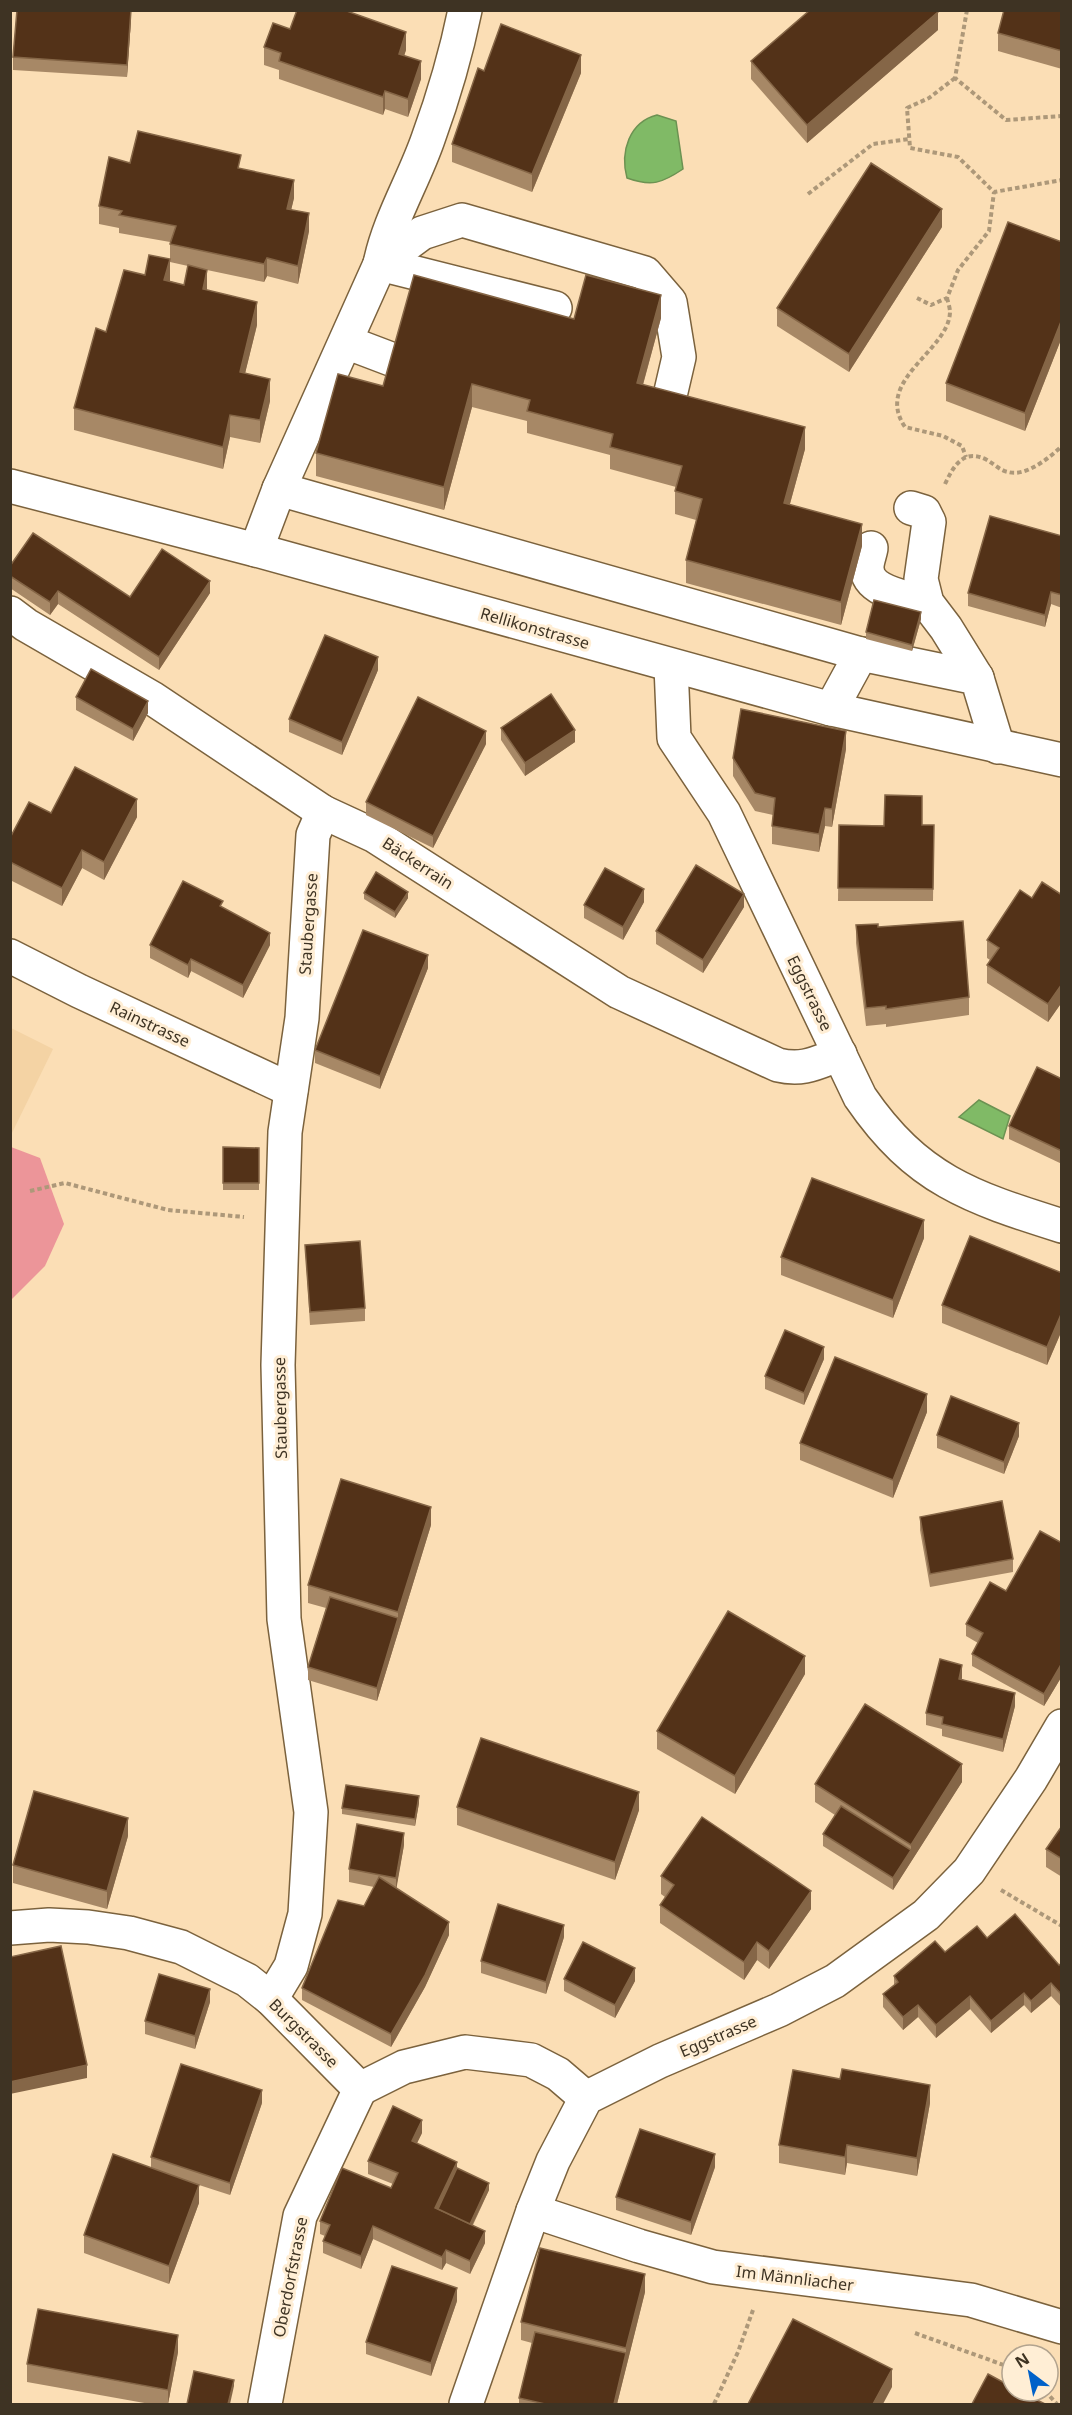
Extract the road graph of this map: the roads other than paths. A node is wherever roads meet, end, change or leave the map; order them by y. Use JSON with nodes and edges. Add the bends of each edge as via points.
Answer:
{"nodes":[{"id":1,"x":465,"y":10,"type":"edge"},
{"id":2,"x":380,"y":264,"type":"junction"},
{"id":3,"x":555,"y":308,"type":"dead end"},
{"id":4,"x":346,"y":342,"type":"junction"},
{"id":5,"x":396,"y":361,"type":"edge"},
{"id":6,"x":666,"y":413,"type":"edge"},
{"id":7,"x":10,"y":486,"type":"edge"},
{"id":8,"x":279,"y":489,"type":"junction"},
{"id":9,"x":920,"y":515,"type":"road end"},
{"id":10,"x":872,"y":548,"type":"dead end"},
{"id":11,"x":256,"y":550,"type":"junction"},
{"id":12,"x":927,"y":603,"type":"junction"},
{"id":13,"x":10,"y":613,"type":"edge"},
{"id":14,"x":861,"y":654,"type":"junction"},
{"id":15,"x":671,"y":666,"type":"junction"},
{"id":16,"x":977,"y":678,"type":"junction"},
{"id":17,"x":831,"y":709,"type":"junction"},
{"id":18,"x":998,"y":747,"type":"junction"},
{"id":19,"x":1062,"y":760,"type":"edge"},
{"id":20,"x":323,"y":812,"type":"junction"},
{"id":21,"x":10,"y":956,"type":"edge"},
{"id":22,"x":840,"y":1054,"type":"junction"},
{"id":23,"x":291,"y":1090,"type":"junction"},
{"id":24,"x":1062,"y":1226,"type":"edge"},
{"id":25,"x":1062,"y":1726,"type":"edge"},
{"id":26,"x":10,"y":1928,"type":"edge"},
{"id":27,"x":271,"y":1999,"type":"junction"},
{"id":28,"x":360,"y":2089,"type":"junction"},
{"id":29,"x":586,"y":2098,"type":"junction"},
{"id":30,"x":533,"y":2211,"type":"junction"},
{"id":31,"x":1062,"y":2327,"type":"edge"},
{"id":32,"x":265,"y":2404,"type":"edge"},
{"id":33,"x":466,"y":2404,"type":"edge"}],
"edges":[{"from":1,"to":2,"type":"street","via":[[428,140],[385,241]]},
{"from":2,"to":3,"type":"street"},
{"from":2,"to":4,"type":"street"},
{"from":2,"to":6,"type":"street","via":[[422,233],[462,220],[645,273],[670,302],[679,357]]},
{"from":4,"to":5,"type":"street"},
{"from":4,"to":8,"type":"street"},
{"from":7,"to":11,"type":"street","name":"Rellikonstrasse"},
{"from":8,"to":11,"type":"street"},
{"from":8,"to":14,"type":"street"},
{"from":9,"to":12,"type":"street","via":[[921,579]]},
{"from":10,"to":12,"type":"street","via":[[868,575],[882,591]]},
{"from":11,"to":15,"type":"street","name":"Rellikonstrasse"},
{"from":12,"to":16,"type":"street"},
{"from":13,"to":20,"type":"street","name":"Bäckerrain","via":[[152,698]]},
{"from":14,"to":16,"type":"street"},
{"from":14,"to":17,"type":"street"},
{"from":15,"to":17,"type":"street","name":"Rellikonstrasse"},
{"from":15,"to":22,"type":"street","name":"Eggstrasse","via":[[674,738],[724,813]]},
{"from":16,"to":18,"type":"street"},
{"from":17,"to":18,"type":"street","name":"Rellikonstrasse"},
{"from":18,"to":19,"type":"street","name":"Rellikonstrasse"},
{"from":20,"to":22,"type":"street","name":"Bäckerrain","via":[[375,837],[620,992],[778,1065],[801,1068]]},
{"from":20,"to":23,"type":"street","name":"Staubergasse","via":[[313,835],[302,1018]]},
{"from":21,"to":23,"type":"street","name":"Rainstrasse"},
{"from":22,"to":24,"type":"street","name":"Eggstrasse","via":[[877,1122],[928,1170],[956,1188],[998,1206]]},
{"from":23,"to":27,"type":"street","name":"Staubergasse","via":[[285,1132],[278,1365],[284,1619],[311,1812],[305,1914],[291,1966]]},
{"from":25,"to":29,"type":"street","name":"Eggstrasse","via":[[969,1871],[926,1915],[835,1981]]},
{"from":26,"to":27,"type":"street","name":"Burgstrasse","via":[[88,1927],[181,1947],[248,1980]]},
{"from":27,"to":28,"type":"street","name":"Burgstrasse"},
{"from":28,"to":29,"type":"street","via":[[404,2067],[465,2052],[531,2060],[558,2074]]},
{"from":28,"to":32,"type":"street","name":"Oberdorfstrasse","via":[[300,2216]]},
{"from":29,"to":30,"type":"street"},
{"from":30,"to":31,"type":"street","name":"Im Männliacher","via":[[712,2267],[971,2300]]},
{"from":30,"to":33,"type":"street"}]}
